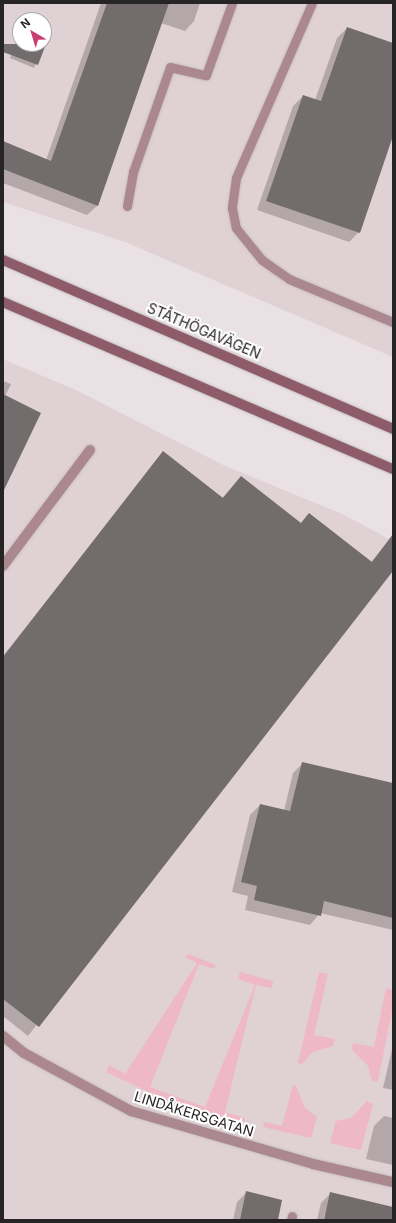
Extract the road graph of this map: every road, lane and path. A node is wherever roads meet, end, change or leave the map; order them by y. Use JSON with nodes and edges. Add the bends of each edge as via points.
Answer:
{"nodes":[{"id":1,"x":232,"y":3,"type":"edge"},
{"id":2,"x":312,"y":3,"type":"edge"},
{"id":3,"x":127,"y":206,"type":"dead end"},
{"id":4,"x":3,"y":260,"type":"edge"},
{"id":5,"x":3,"y":302,"type":"edge"},
{"id":6,"x":392,"y":319,"type":"edge"},
{"id":7,"x":393,"y":429,"type":"edge"},
{"id":8,"x":90,"y":450,"type":"dead end"},
{"id":9,"x":393,"y":470,"type":"edge"},
{"id":10,"x":4,"y":564,"type":"edge"},
{"id":11,"x":3,"y":1036,"type":"edge"},
{"id":12,"x":393,"y":1182,"type":"edge"}],
"edges":[{"from":1,"to":3,"type":"lane","via":[[206,74],[170,67],[133,172]]},
{"from":2,"to":6,"type":"lane","via":[[236,178],[232,208],[236,228],[262,260],[289,279]]},
{"from":4,"to":7,"type":"main road","name":"STÅTHÖGAVÄGEN"},
{"from":5,"to":9,"type":"main road"},
{"from":8,"to":10,"type":"street"},
{"from":11,"to":12,"type":"street","name":"LINDÅKERSGATAN","via":[[24,1053],[131,1112],[313,1164]]}]}
